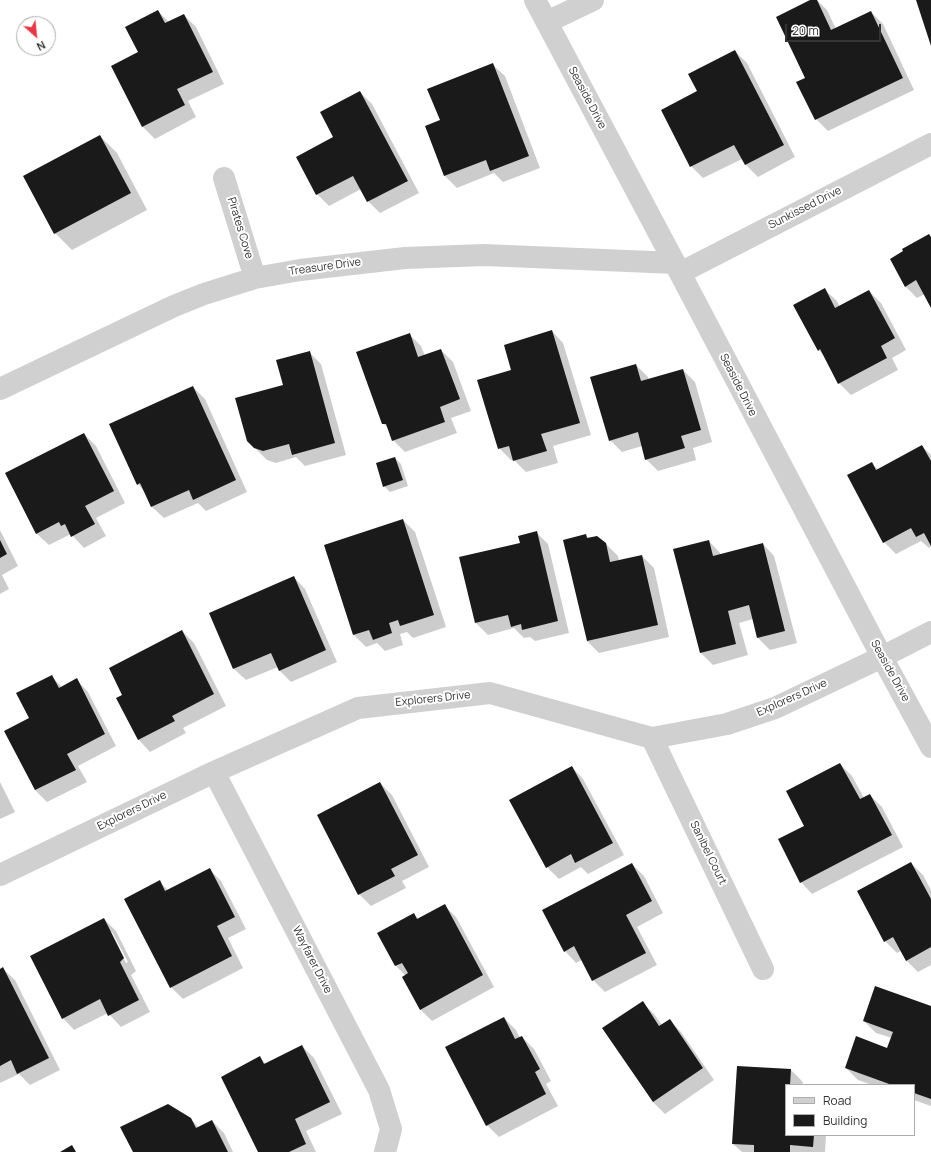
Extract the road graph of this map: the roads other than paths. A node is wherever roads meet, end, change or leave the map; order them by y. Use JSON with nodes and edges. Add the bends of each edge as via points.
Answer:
{"nodes":[{"id":1,"x":535,"y":0,"type":"edge"},
{"id":2,"x":593,"y":0,"type":"edge"},
{"id":3,"x":546,"y":22,"type":"junction"},
{"id":4,"x":931,"y":144,"type":"edge"},
{"id":5,"x":224,"y":178,"type":"dead end"},
{"id":6,"x":677,"y":268,"type":"junction"},
{"id":7,"x":255,"y":278,"type":"junction"},
{"id":8,"x":0,"y":389,"type":"edge"},
{"id":9,"x":931,"y":632,"type":"edge"},
{"id":10,"x":882,"y":657,"type":"junction"},
{"id":11,"x":652,"y":738,"type":"junction"},
{"id":12,"x":931,"y":747,"type":"edge"},
{"id":13,"x":214,"y":772,"type":"junction"},
{"id":14,"x":0,"y":876,"type":"edge"},
{"id":15,"x":763,"y":969,"type":"dead end"},
{"id":16,"x":385,"y":1152,"type":"edge"}],
"edges":[{"from":1,"to":3,"type":"street","name":"Seaside Drive"},
{"from":2,"to":3,"type":"street"},
{"from":3,"to":6,"type":"street","name":"Seaside Drive"},
{"from":4,"to":6,"type":"street","name":"Sunkissed Drive"},
{"from":5,"to":7,"type":"street","name":"Pirates Cove"},
{"from":6,"to":7,"type":"street","name":"Treasure Drive","via":[[484,255],[435,256],[338,265]]},
{"from":6,"to":10,"type":"street","name":"Seaside Drive"},
{"from":7,"to":8,"type":"street","name":"Treasure Drive","via":[[174,306]]},
{"from":9,"to":10,"type":"street","name":"Explorers Drive"},
{"from":10,"to":11,"type":"street","name":"Explorers Drive","via":[[775,708],[727,724]]},
{"from":10,"to":12,"type":"street","name":"Seaside Drive"},
{"from":11,"to":13,"type":"street","name":"Explorers Drive","via":[[490,693],[358,708]]},
{"from":11,"to":15,"type":"street","name":"Sanibel Court"},
{"from":13,"to":14,"type":"street","name":"Explorers Drive"},
{"from":13,"to":16,"type":"street","name":"Wayfarer Drive","via":[[379,1090],[392,1130]]}]}
